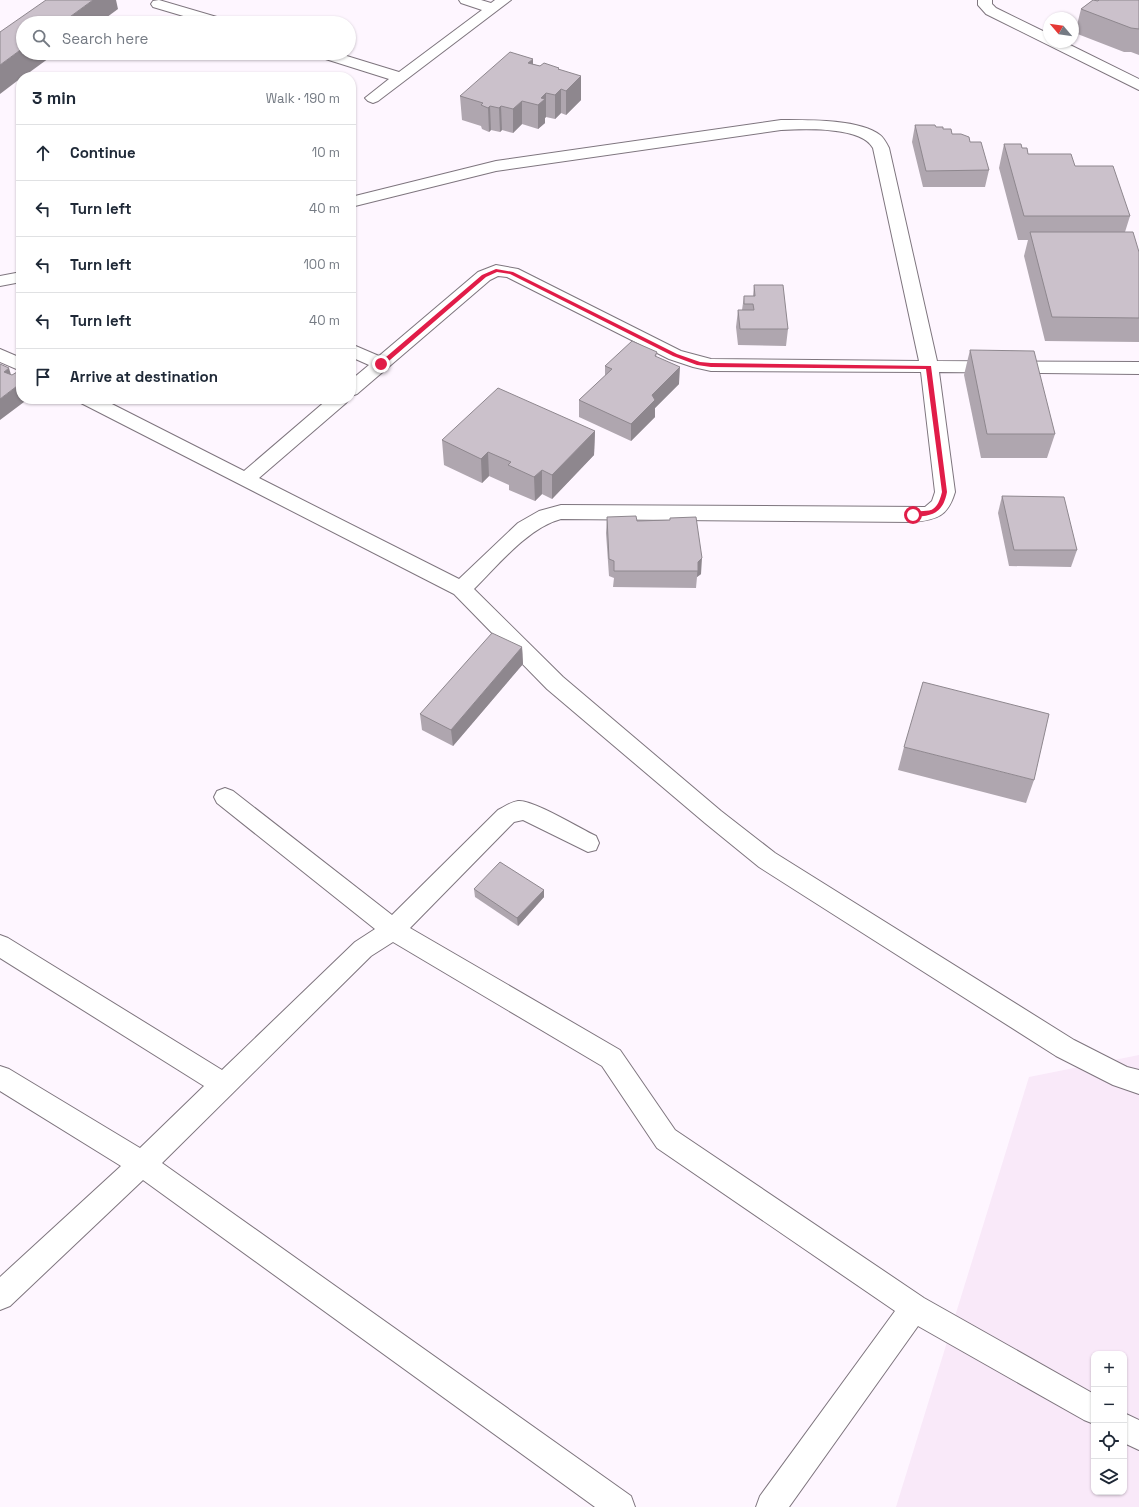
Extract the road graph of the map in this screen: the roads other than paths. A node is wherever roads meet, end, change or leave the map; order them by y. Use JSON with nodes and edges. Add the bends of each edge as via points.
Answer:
{"nodes":[{"id":1,"x":466,"y":0,"type":"edge"},
{"id":2,"x":986,"y":0,"type":"edge"},
{"id":3,"x":158,"y":4,"type":"dead end"},
{"id":4,"x":498,"y":4,"type":"edge"},
{"id":5,"x":198,"y":16,"type":"edge"},
{"id":6,"x":1043,"y":37,"type":"edge"},
{"id":7,"x":1064,"y":48,"type":"edge"},
{"id":8,"x":344,"y":60,"type":"edge"},
{"id":9,"x":400,"y":77,"type":"junction"},
{"id":10,"x":1139,"y":85,"type":"edge"},
{"id":11,"x":373,"y":98,"type":"dead end"},
{"id":12,"x":356,"y":201,"type":"edge"},
{"id":13,"x":16,"y":278,"type":"edge"},
{"id":14,"x":0,"y":281,"type":"edge"},
{"id":15,"x":356,"y":352,"type":"edge"},
{"id":16,"x":0,"y":354,"type":"edge"},
{"id":17,"x":16,"y":362,"type":"edge"},
{"id":18,"x":381,"y":364,"type":"junction"},
{"id":19,"x":929,"y":367,"type":"junction"},
{"id":20,"x":1139,"y":368,"type":"edge"},
{"id":21,"x":356,"y":386,"type":"edge"},
{"id":22,"x":96,"y":404,"type":"edge"},
{"id":23,"x":334,"y":404,"type":"edge"},
{"id":24,"x":245,"y":480,"type":"junction"},
{"id":25,"x":461,"y":589,"type":"junction"},
{"id":26,"x":225,"y":797,"type":"dead end"},
{"id":27,"x":588,"y":844,"type":"dead end"},
{"id":28,"x":393,"y":930,"type":"junction"},
{"id":29,"x":0,"y":945,"type":"edge"},
{"id":30,"x":0,"y":1077,"type":"edge"},
{"id":31,"x":1139,"y":1082,"type":"edge"},
{"id":32,"x":224,"y":1085,"type":"junction"},
{"id":33,"x":142,"y":1164,"type":"junction"},
{"id":34,"x":0,"y":1296,"type":"edge"},
{"id":35,"x":914,"y":1308,"type":"junction"},
{"id":36,"x":1091,"y":1408,"type":"edge"},
{"id":37,"x":1127,"y":1429,"type":"edge"},
{"id":38,"x":1139,"y":1436,"type":"edge"},
{"id":39,"x":620,"y":1507,"type":"edge"},
{"id":40,"x":770,"y":1507,"type":"edge"}],
"edges":[{"from":1,"to":4,"type":"street"},
{"from":2,"to":6,"type":"street","via":[[985,5],[991,12]]},
{"from":3,"to":5,"type":"street"},
{"from":4,"to":9,"type":"street"},
{"from":7,"to":10,"type":"street"},
{"from":8,"to":9,"type":"street"},
{"from":9,"to":11,"type":"street"},
{"from":12,"to":19,"type":"street","via":[[496,166],[781,125],[828,126],[865,133],[876,138],[881,148]]},
{"from":13,"to":14,"type":"street"},
{"from":15,"to":18,"type":"street"},
{"from":16,"to":17,"type":"street"},
{"from":18,"to":19,"type":"street","via":[[484,276],[496,270],[512,273],[675,355],[699,363]]},
{"from":18,"to":21,"type":"street"},
{"from":19,"to":20,"type":"street"},
{"from":19,"to":25,"type":"street","via":[[945,492],[942,503],[935,511],[913,515],[561,512],[546,516],[525,528]]},
{"from":22,"to":24,"type":"street"},
{"from":23,"to":24,"type":"street"},
{"from":24,"to":25,"type":"street"},
{"from":25,"to":31,"type":"street","via":[[555,683],[767,860],[1065,1048],[1122,1077]]},
{"from":26,"to":28,"type":"street"},
{"from":27,"to":28,"type":"street","via":[[535,814],[519,810],[513,812],[506,816]]},
{"from":28,"to":32,"type":"street","via":[[363,949]]},
{"from":28,"to":35,"type":"street","via":[[611,1058],[666,1138]]},
{"from":29,"to":32,"type":"street"},
{"from":30,"to":33,"type":"street"},
{"from":32,"to":33,"type":"street"},
{"from":33,"to":34,"type":"street"},
{"from":33,"to":39,"type":"street"},
{"from":35,"to":36,"type":"street"},
{"from":35,"to":40,"type":"street"},
{"from":37,"to":38,"type":"street"}]}
